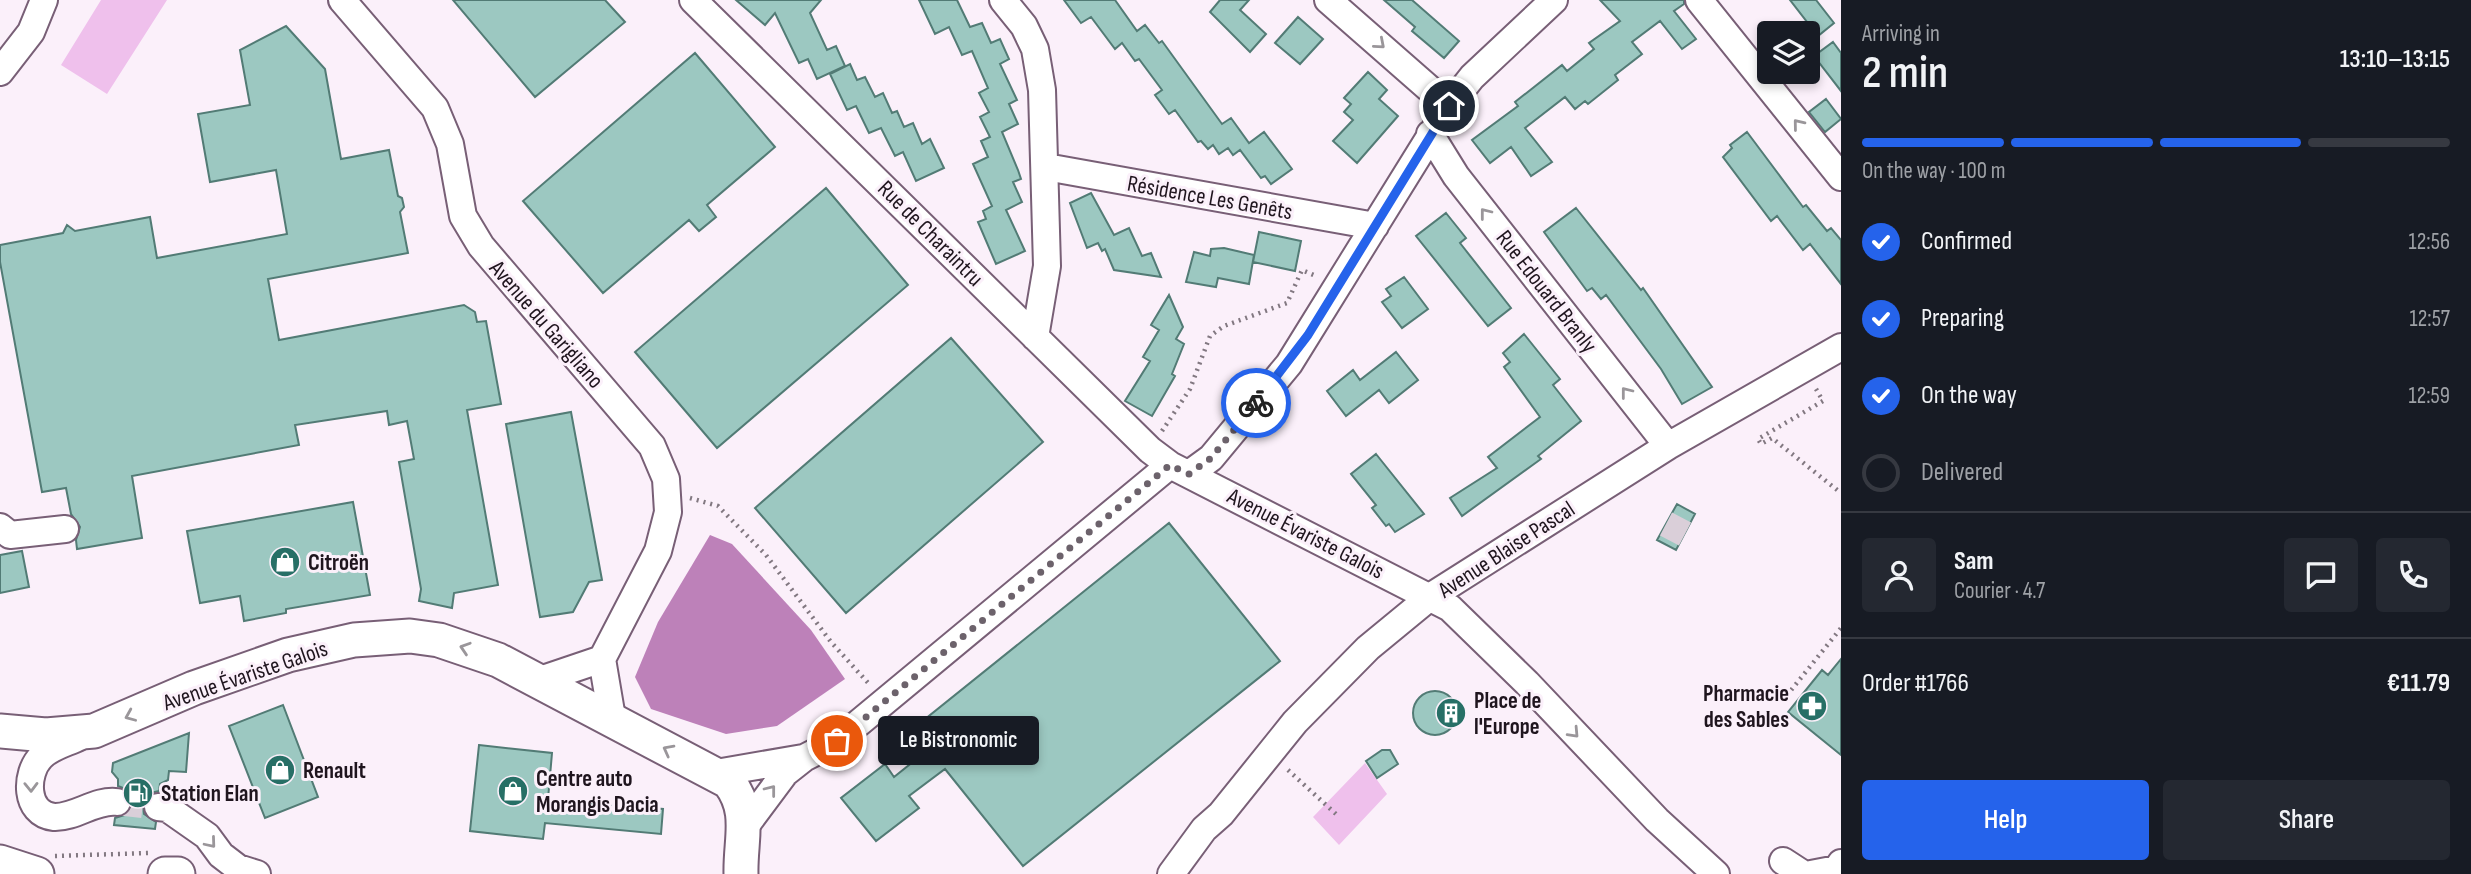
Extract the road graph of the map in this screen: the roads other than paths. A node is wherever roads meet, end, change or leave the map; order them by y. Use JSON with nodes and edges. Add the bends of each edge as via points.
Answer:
{"nodes":[{"id":1,"x":44,"y":0,"type":"edge"},
{"id":2,"x":342,"y":0,"type":"edge"},
{"id":3,"x":1003,"y":0,"type":"edge"},
{"id":4,"x":1328,"y":0,"type":"edge"},
{"id":5,"x":1554,"y":0,"type":"edge"},
{"id":6,"x":1699,"y":0,"type":"edge"},
{"id":7,"x":701,"y":3,"type":"edge"},
{"id":8,"x":9,"y":49,"type":"edge"},
{"id":9,"x":0,"y":72,"type":"edge"},
{"id":10,"x":1449,"y":106,"type":"junction"},
{"id":11,"x":1430,"y":134,"type":"junction"},
{"id":12,"x":1046,"y":167,"type":"junction"},
{"id":13,"x":1841,"y":177,"type":"edge"},
{"id":14,"x":1375,"y":226,"type":"junction"},
{"id":15,"x":1035,"y":337,"type":"junction"},
{"id":16,"x":1841,"y":347,"type":"edge"},
{"id":17,"x":1668,"y":446,"type":"junction"},
{"id":18,"x":1170,"y":463,"type":"junction"},
{"id":19,"x":0,"y":527,"type":"edge"},
{"id":20,"x":65,"y":529,"type":"dead end"},
{"id":21,"x":1430,"y":597,"type":"junction"},
{"id":22,"x":602,"y":659,"type":"junction"},
{"id":23,"x":537,"y":681,"type":"junction"},
{"id":24,"x":612,"y":718,"type":"junction"},
{"id":25,"x":0,"y":731,"type":"edge"},
{"id":26,"x":94,"y":731,"type":"junction"},
{"id":27,"x":804,"y":758,"type":"junction"},
{"id":28,"x":716,"y":773,"type":"junction"},
{"id":29,"x":117,"y":802,"type":"tunnel mouth"},
{"id":30,"x":158,"y":807,"type":"tunnel mouth"},
{"id":31,"x":1221,"y":814,"type":"junction"},
{"id":32,"x":739,"y":857,"type":"edge"},
{"id":33,"x":0,"y":862,"type":"edge"},
{"id":34,"x":1841,"y":863,"type":"edge"},
{"id":35,"x":43,"y":864,"type":"edge"},
{"id":36,"x":257,"y":874,"type":"edge"},
{"id":37,"x":1171,"y":874,"type":"edge"},
{"id":38,"x":1192,"y":874,"type":"edge"},
{"id":39,"x":1716,"y":874,"type":"edge"},
{"id":40,"x":1811,"y":874,"type":"edge"}],
"edges":[{"from":1,"to":8,"type":"street","via":[[31,32]]},
{"from":2,"to":22,"type":"street","name":"Avenue du Garigliano","via":[[435,108],[450,144],[463,216],[481,246],[652,446],[666,478],[668,512],[658,551]]},
{"from":3,"to":12,"type":"street","via":[[1035,49]]},
{"from":4,"to":10,"type":"street","one_way":true},
{"from":5,"to":10,"type":"street","via":[[1472,77]]},
{"from":13,"to":6,"type":"street","one_way":true},
{"from":7,"to":15,"type":"street","name":"Rue de Charaintru"},
{"from":8,"to":9,"type":"street"},
{"from":10,"to":11,"type":"street"},
{"from":11,"to":14,"type":"street"},
{"from":17,"to":11,"type":"street","name":"Rue Edouard Branly","one_way":true,"via":[[1456,176]]},
{"from":12,"to":14,"type":"street","name":"Résidence Les Genêts"},
{"from":12,"to":15,"type":"street","via":[[1047,266]]},
{"from":14,"to":18,"type":"street","via":[[1289,364],[1211,458]]},
{"from":15,"to":18,"type":"street","name":"Rue de Charaintru"},
{"from":16,"to":17,"type":"street","name":"Avenue Blaise Pascal"},
{"from":17,"to":21,"type":"street","name":"Avenue Blaise Pascal"},
{"from":18,"to":21,"type":"street","name":"Avenue Évariste Galois"},
{"from":18,"to":27,"type":"street","name":"Avenue Évariste Galois","via":[[837,741]]},
{"from":19,"to":20,"type":"street","via":[[10,535]]},
{"from":21,"to":31,"type":"street","name":"Avenue Blaise Pascal","via":[[1368,649],[1294,722]]},
{"from":21,"to":39,"type":"street","name":"Avenue Évariste Galois","one_way":true,"via":[[1450,608],[1657,820]]},
{"from":22,"to":23,"type":"street"},
{"from":22,"to":24,"type":"street"},
{"from":23,"to":24,"type":"main road","name":"Avenue Évariste Galois"},
{"from":23,"to":26,"type":"main road","name":"Avenue Évariste Galois","one_way":true,"via":[[498,660],[439,640],[385,636],[288,655],[194,688]]},
{"from":28,"to":24,"type":"main road","name":"Avenue Évariste Galois","one_way":true},
{"from":25,"to":26,"type":"main road","name":"Avenue Évariste Galois","via":[[46,736]]},
{"from":26,"to":29,"type":"street","one_way":true,"via":[[43,754],[33,765],[29,792],[40,812],[54,817]]},
{"from":27,"to":28,"type":"street","name":"Avenue Évariste Galois"},
{"from":32,"to":27,"type":"street","name":"Avenue Évariste Galois","one_way":true,"via":[[785,773]]},
{"from":28,"to":32,"type":"main road","name":"Avenue Évariste Galois","via":[[738,793],[746,818]]},
{"from":30,"to":36,"type":"street","one_way":true,"via":[[167,808],[207,836],[221,855],[238,867]]},
{"from":31,"to":37,"type":"street","name":"Avenue Blaise Pascal"},
{"from":31,"to":38,"type":"street","name":"Avenue Blaise Pascal","via":[[1209,848]]},
{"from":33,"to":35,"type":"main road"},
{"from":34,"to":40,"type":"street","via":[[1837,869]]}]}
